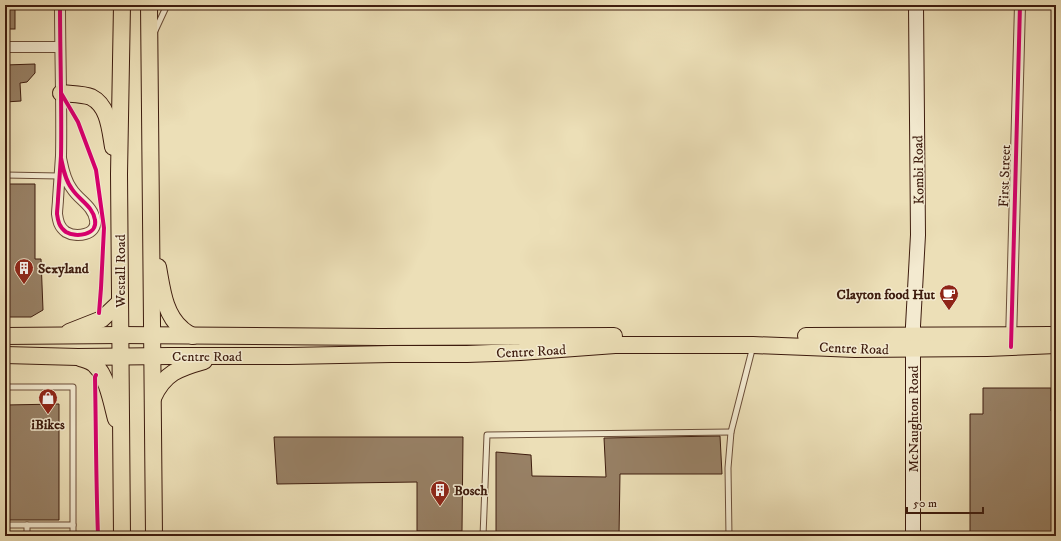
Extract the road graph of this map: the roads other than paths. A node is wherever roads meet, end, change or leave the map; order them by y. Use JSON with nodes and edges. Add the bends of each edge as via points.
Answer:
{"nodes":[{"id":1,"x":60,"y":5,"type":"edge"},
{"id":2,"x":122,"y":5,"type":"edge"},
{"id":3,"x":149,"y":5,"type":"edge"},
{"id":4,"x":167,"y":5,"type":"edge"},
{"id":5,"x":916,"y":5,"type":"edge"},
{"id":6,"x":1020,"y":5,"type":"edge"},
{"id":7,"x":149,"y":44,"type":"junction"},
{"id":8,"x":5,"y":47,"type":"edge"},
{"id":9,"x":60,"y":47,"type":"junction"},
{"id":10,"x":61,"y":93,"type":"junction"},
{"id":11,"x":61,"y":158,"type":"junction"},
{"id":12,"x":119,"y":174,"type":"junction"},
{"id":13,"x":5,"y":175,"type":"edge"},
{"id":14,"x":59,"y":176,"type":"junction"},
{"id":15,"x":151,"y":238,"type":"junction"},
{"id":16,"x":120,"y":302,"type":"junction"},
{"id":17,"x":120,"y":335,"type":"junction"},
{"id":18,"x":1056,"y":335,"type":"edge"},
{"id":19,"x":5,"y":336,"type":"edge"},
{"id":20,"x":58,"y":336,"type":"junction"},
{"id":21,"x":152,"y":336,"type":"junction"},
{"id":22,"x":192,"y":336,"type":"junction"},
{"id":23,"x":1011,"y":341,"type":"junction"},
{"id":24,"x":914,"y":343,"type":"junction"},
{"id":25,"x":753,"y":345,"type":"junction"},
{"id":26,"x":1056,"y":345,"type":"edge"},
{"id":27,"x":5,"y":355,"type":"edge"},
{"id":28,"x":121,"y":356,"type":"junction"},
{"id":29,"x":152,"y":356,"type":"junction"},
{"id":30,"x":223,"y":356,"type":"junction"},
{"id":31,"x":78,"y":357,"type":"junction"},
{"id":32,"x":5,"y":387,"type":"edge"},
{"id":33,"x":153,"y":398,"type":"junction"},
{"id":34,"x":731,"y":432,"type":"junction"},
{"id":35,"x":122,"y":444,"type":"junction"},
{"id":36,"x":5,"y":525,"type":"edge"},
{"id":37,"x":27,"y":525,"type":"junction"},
{"id":38,"x":73,"y":525,"type":"junction"},
{"id":39,"x":27,"y":536,"type":"edge"},
{"id":40,"x":73,"y":536,"type":"edge"},
{"id":41,"x":122,"y":536,"type":"edge"},
{"id":42,"x":154,"y":536,"type":"edge"},
{"id":43,"x":483,"y":536,"type":"edge"},
{"id":44,"x":730,"y":536,"type":"edge"},
{"id":45,"x":913,"y":536,"type":"edge"}],
"edges":[{"from":1,"to":9,"type":"street"},
{"from":2,"to":12,"type":"main road","name":"Westall Road"},
{"from":3,"to":7,"type":"main road"},
{"from":4,"to":7,"type":"lane"},
{"from":5,"to":24,"type":"main road","name":"Kombi Road","via":[[918,235]]},
{"from":6,"to":23,"type":"street","name":"First Street"},
{"from":7,"to":15,"type":"main road"},
{"from":8,"to":9,"type":"street"},
{"from":9,"to":10,"type":"street"},
{"from":10,"to":11,"type":"street"},
{"from":10,"to":12,"type":"main road","via":[[91,97],[100,103],[107,116]]},
{"from":11,"to":14,"type":"street","name":"Westall Road"},
{"from":11,"to":14,"type":"street","name":"Westall Road","via":[[71,188],[94,214],[95,224],[89,232],[78,235],[61,228],[57,212]]},
{"from":12,"to":16,"type":"main road","name":"Westall Road"},
{"from":13,"to":14,"type":"lane"},
{"from":15,"to":21,"type":"main road"},
{"from":15,"to":22,"type":"main road","via":[[169,312],[176,324]]},
{"from":16,"to":17,"type":"main road","name":"Westall Road"},
{"from":16,"to":20,"type":"main road","via":[[102,319]]},
{"from":17,"to":20,"type":"main road","name":"Centre Road"},
{"from":17,"to":21,"type":"main road","name":"Centre Road"},
{"from":17,"to":28,"type":"main road","name":"Westall Road"},
{"from":18,"to":23,"type":"main road","name":"Centre Road"},
{"from":19,"to":20,"type":"main road","name":"Centre Road"},
{"from":21,"to":22,"type":"main road","name":"Centre Road"},
{"from":21,"to":29,"type":"main road"},
{"from":22,"to":24,"type":"main road","name":"Centre Road"},
{"from":23,"to":24,"type":"main road","name":"Centre Road"},
{"from":23,"to":26,"type":"main road","name":"Centre Road"},
{"from":24,"to":25,"type":"main road","name":"Centre Road","via":[[855,349]]},
{"from":24,"to":45,"type":"main road","name":"McNaughton Road"},
{"from":25,"to":30,"type":"main road","name":"Centre Road","via":[[615,346],[520,352]]},
{"from":25,"to":34,"type":"lane"},
{"from":27,"to":31,"type":"main road","name":"Centre Road"},
{"from":28,"to":29,"type":"main road","name":"Centre Road"},
{"from":28,"to":31,"type":"main road","name":"Centre Road"},
{"from":28,"to":35,"type":"main road","name":"Westall Road"},
{"from":29,"to":30,"type":"main road","name":"Centre Road"},
{"from":29,"to":33,"type":"main road"},
{"from":30,"to":33,"type":"main road","via":[[174,372],[160,384]]},
{"from":31,"to":35,"type":"main road","via":[[89,361],[100,372],[109,392]]},
{"from":32,"to":38,"type":"lane","via":[[72,387]]},
{"from":33,"to":42,"type":"main road"},
{"from":34,"to":43,"type":"lane","via":[[487,435]]},
{"from":34,"to":44,"type":"lane","via":[[728,468]]},
{"from":35,"to":41,"type":"main road","name":"Westall Road"},
{"from":36,"to":37,"type":"lane"},
{"from":37,"to":38,"type":"lane"},
{"from":37,"to":39,"type":"lane"},
{"from":38,"to":40,"type":"lane"}]}
